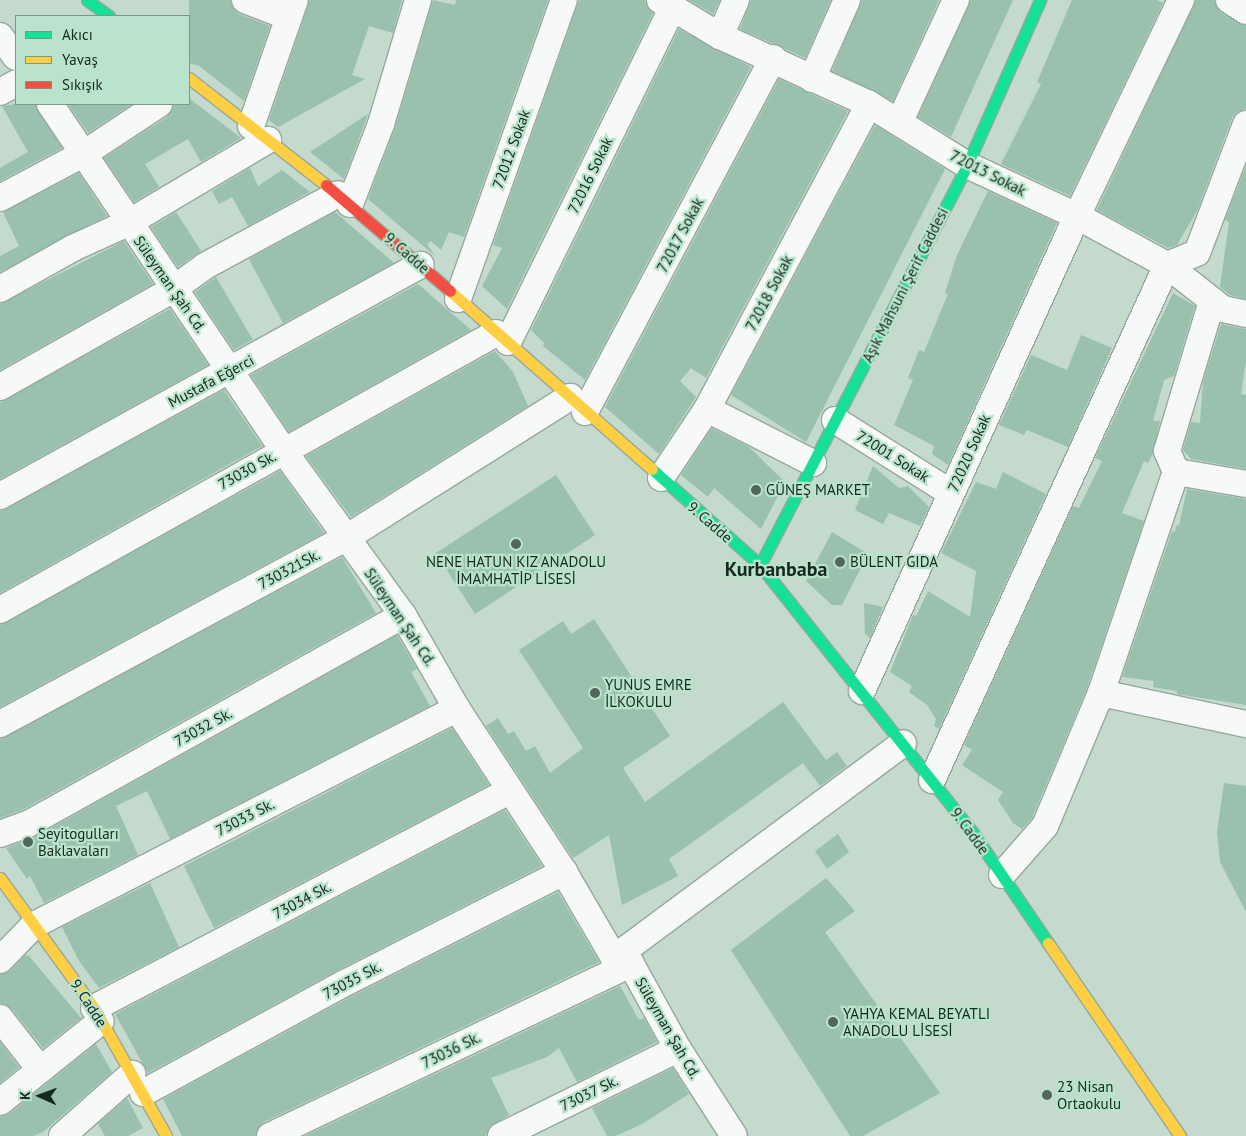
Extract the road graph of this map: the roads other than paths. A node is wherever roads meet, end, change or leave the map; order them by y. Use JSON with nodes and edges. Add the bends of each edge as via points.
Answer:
{"nodes":[{"id":1,"x":87,"y":0,"type":"edge"},
{"id":2,"x":245,"y":0,"type":"edge"},
{"id":3,"x":418,"y":0,"type":"edge"},
{"id":4,"x":564,"y":0,"type":"edge"},
{"id":5,"x":736,"y":0,"type":"edge"},
{"id":6,"x":847,"y":0,"type":"edge"},
{"id":7,"x":956,"y":0,"type":"edge"},
{"id":8,"x":1040,"y":0,"type":"edge"},
{"id":9,"x":1181,"y":0,"type":"edge"},
{"id":10,"x":1229,"y":0,"type":"edge"},
{"id":11,"x":666,"y":4,"type":"edge"},
{"id":12,"x":292,"y":8,"type":"edge"},
{"id":13,"x":1246,"y":11,"type":"edge"},
{"id":14,"x":107,"y":15,"type":"edge"},
{"id":15,"x":0,"y":36,"type":"edge"},
{"id":16,"x":720,"y":36,"type":"junction"},
{"id":17,"x":15,"y":56,"type":"edge"},
{"id":18,"x":773,"y":58,"type":"junction"},
{"id":19,"x":812,"y":79,"type":"junction"},
{"id":20,"x":190,"y":81,"type":"edge"},
{"id":21,"x":15,"y":83,"type":"edge"},
{"id":22,"x":0,"y":92,"type":"edge"},
{"id":23,"x":869,"y":104,"type":"junction"},
{"id":24,"x":51,"y":105,"type":"edge"},
{"id":25,"x":157,"y":105,"type":"edge"},
{"id":26,"x":900,"y":121,"type":"junction"},
{"id":27,"x":1246,"y":124,"type":"edge"},
{"id":28,"x":259,"y":133,"type":"junction"},
{"id":29,"x":85,"y":153,"type":"junction"},
{"id":30,"x":967,"y":165,"type":"junction"},
{"id":31,"x":0,"y":198,"type":"edge"},
{"id":32,"x":344,"y":199,"type":"junction"},
{"id":33,"x":1077,"y":216,"type":"junction"},
{"id":34,"x":128,"y":223,"type":"junction"},
{"id":35,"x":421,"y":264,"type":"junction"},
{"id":36,"x":1167,"y":266,"type":"junction"},
{"id":37,"x":0,"y":289,"type":"edge"},
{"id":38,"x":172,"y":290,"type":"junction"},
{"id":39,"x":458,"y":299,"type":"junction"},
{"id":40,"x":1212,"y":301,"type":"junction"},
{"id":41,"x":1246,"y":314,"type":"edge"},
{"id":42,"x":502,"y":337,"type":"junction"},
{"id":43,"x":232,"y":371,"type":"junction"},
{"id":44,"x":0,"y":387,"type":"edge"},
{"id":45,"x":577,"y":404,"type":"junction"},
{"id":46,"x":707,"y":409,"type":"junction"},
{"id":47,"x":834,"y":420,"type":"junction"},
{"id":48,"x":283,"y":450,"type":"junction"},
{"id":49,"x":813,"y":463,"type":"junction"},
{"id":50,"x":1176,"y":472,"type":"junction"},
{"id":51,"x":661,"y":478,"type":"junction"},
{"id":52,"x":1246,"y":484,"type":"edge"},
{"id":53,"x":951,"y":493,"type":"junction"},
{"id":54,"x":0,"y":496,"type":"edge"},
{"id":55,"x":346,"y":538,"type":"junction"},
{"id":56,"x":760,"y":565,"type":"junction"},
{"id":57,"x":0,"y":610,"type":"edge"},
{"id":58,"x":403,"y":615,"type":"junction"},
{"id":59,"x":862,"y":691,"type":"junction"},
{"id":60,"x":1101,"y":693,"type":"junction"},
{"id":61,"x":457,"y":709,"type":"junction"},
{"id":62,"x":0,"y":724,"type":"edge"},
{"id":63,"x":1246,"y":724,"type":"edge"},
{"id":64,"x":904,"y":743,"type":"junction"},
{"id":65,"x":932,"y":780,"type":"junction"},
{"id":66,"x":509,"y":791,"type":"junction"},
{"id":67,"x":0,"y":834,"type":"edge"},
{"id":68,"x":564,"y":872,"type":"junction"},
{"id":69,"x":1002,"y":875,"type":"junction"},
{"id":70,"x":0,"y":878,"type":"edge"},
{"id":71,"x":34,"y":925,"type":"junction"},
{"id":72,"x":0,"y":960,"type":"edge"},
{"id":73,"x":622,"y":961,"type":"junction"},
{"id":74,"x":98,"y":1014,"type":"junction"},
{"id":75,"x":0,"y":1018,"type":"edge"},
{"id":76,"x":678,"y":1049,"type":"junction"},
{"id":77,"x":39,"y":1068,"type":"junction"},
{"id":78,"x":138,"y":1084,"type":"junction"},
{"id":79,"x":0,"y":1102,"type":"edge"},
{"id":80,"x":731,"y":1135,"type":"edge"},
{"id":81,"x":62,"y":1136,"type":"edge"},
{"id":82,"x":166,"y":1136,"type":"edge"},
{"id":83,"x":270,"y":1136,"type":"edge"},
{"id":84,"x":501,"y":1136,"type":"edge"},
{"id":85,"x":1180,"y":1136,"type":"edge"}],
"edges":[{"from":1,"to":14,"type":"street"},
{"from":2,"to":12,"type":"street"},
{"from":3,"to":32,"type":"street","via":[[381,124]]},
{"from":4,"to":39,"type":"street","name":"72012 Sokak"},
{"from":5,"to":16,"type":"street"},
{"from":6,"to":19,"type":"street"},
{"from":7,"to":26,"type":"street"},
{"from":8,"to":30,"type":"street","name":"Aşık Mahsuni Şerif Caddesi"},
{"from":9,"to":33,"type":"street","name":"72020 Sokak"},
{"from":10,"to":13,"type":"street"},
{"from":11,"to":16,"type":"street","name":"72013 Sokak"},
{"from":11,"to":42,"type":"street","name":"72016 Sokak"},
{"from":12,"to":28,"type":"street"},
{"from":15,"to":17,"type":"street"},
{"from":16,"to":18,"type":"street","name":"72013 Sokak"},
{"from":18,"to":19,"type":"street","name":"72013 Sokak"},
{"from":18,"to":45,"type":"street","name":"72017 Sokak"},
{"from":19,"to":23,"type":"street","name":"72013 Sokak"},
{"from":20,"to":28,"type":"street","name":"9. Cadde"},
{"from":21,"to":22,"type":"street"},
{"from":23,"to":26,"type":"street","name":"72013 Sokak"},
{"from":23,"to":46,"type":"street","name":"72018 Sokak"},
{"from":24,"to":29,"type":"street","name":"Süleyman Şah Cd."},
{"from":25,"to":29,"type":"street"},
{"from":26,"to":30,"type":"street","name":"72013 Sokak"},
{"from":27,"to":36,"type":"street","via":[[1197,253]]},
{"from":28,"to":32,"type":"street","name":"9. Cadde"},
{"from":28,"to":34,"type":"street"},
{"from":29,"to":31,"type":"street"},
{"from":29,"to":34,"type":"street","name":"Süleyman Şah Cd."},
{"from":30,"to":33,"type":"street","name":"72013 Sokak"},
{"from":30,"to":47,"type":"street","name":"Aşık Mahsuni Şerif Caddesi"},
{"from":32,"to":35,"type":"street","name":"9. Cadde"},
{"from":32,"to":38,"type":"street","via":[[206,266]]},
{"from":33,"to":36,"type":"street","name":"72013 Sokak"},
{"from":33,"to":53,"type":"street","name":"72020 Sokak"},
{"from":34,"to":37,"type":"street","via":[[73,248]]},
{"from":34,"to":38,"type":"street","name":"Süleyman Şah Cd."},
{"from":35,"to":39,"type":"street","name":"9. Cadde"},
{"from":35,"to":43,"type":"street","name":"Mustafa Eğerci"},
{"from":36,"to":40,"type":"street","name":"72013 Sokak"},
{"from":36,"to":65,"type":"street"},
{"from":38,"to":43,"type":"street","name":"Süleyman Şah Cd."},
{"from":38,"to":44,"type":"street"},
{"from":39,"to":42,"type":"street","name":"9. Cadde"},
{"from":40,"to":41,"type":"street","name":"72013 Sokak","via":[[1223,309]]},
{"from":40,"to":50,"type":"street","via":[[1168,451]]},
{"from":42,"to":45,"type":"street","name":"9. Cadde"},
{"from":42,"to":48,"type":"street","name":"73030 Sk."},
{"from":43,"to":48,"type":"street","name":"Süleyman Şah Cd."},
{"from":43,"to":54,"type":"street","name":"Mustafa Eğerci","via":[[130,422]]},
{"from":45,"to":51,"type":"street","name":"9. Cadde"},
{"from":45,"to":55,"type":"street","name":"730321Sk."},
{"from":46,"to":49,"type":"street"},
{"from":46,"to":51,"type":"street","name":"72018 Sokak"},
{"from":47,"to":49,"type":"street","name":"Aşık Mahsuni Şerif Caddesi"},
{"from":47,"to":53,"type":"street","name":"72001 Sokak"},
{"from":48,"to":55,"type":"street","name":"Süleyman Şah Cd."},
{"from":48,"to":57,"type":"street","name":"73030 Sk."},
{"from":49,"to":56,"type":"street","name":"Aşık Mahsuni Şerif Caddesi"},
{"from":50,"to":52,"type":"street"},
{"from":50,"to":60,"type":"street"},
{"from":51,"to":56,"type":"street","name":"9. Cadde"},
{"from":53,"to":59,"type":"street","name":"72020 Sokak"},
{"from":55,"to":58,"type":"street","name":"Süleyman Şah Cd."},
{"from":55,"to":62,"type":"street","name":"730321Sk."},
{"from":56,"to":59,"type":"street","name":"9. Cadde"},
{"from":58,"to":61,"type":"street","name":"Süleyman Şah Cd."},
{"from":58,"to":67,"type":"street","name":"73032 Sk.","via":[[28,824]]},
{"from":59,"to":64,"type":"street","name":"9. Cadde"},
{"from":60,"to":63,"type":"street"},
{"from":60,"to":69,"type":"street","via":[[1045,826]]},
{"from":61,"to":66,"type":"street","name":"Süleyman Şah Cd."},
{"from":61,"to":71,"type":"street","name":"73033 Sk."},
{"from":64,"to":65,"type":"street","name":"9. Cadde"},
{"from":64,"to":73,"type":"street","name":"73036 Sk."},
{"from":65,"to":69,"type":"street","name":"9. Cadde"},
{"from":66,"to":68,"type":"street","name":"Süleyman Şah Cd."},
{"from":66,"to":74,"type":"street","name":"73034 Sk."},
{"from":68,"to":73,"type":"street","name":"Süleyman Şah Cd."},
{"from":68,"to":78,"type":"street","name":"73035 Sk."},
{"from":69,"to":85,"type":"street","name":"9. Cadde"},
{"from":70,"to":71,"type":"street","name":"9. Cadde"},
{"from":71,"to":72,"type":"street","name":"73033 Sk."},
{"from":71,"to":74,"type":"street","name":"9. Cadde"},
{"from":73,"to":76,"type":"street","name":"Süleyman Şah Cd."},
{"from":73,"to":83,"type":"street","name":"73036 Sk."},
{"from":74,"to":77,"type":"street","name":"73034 Sk."},
{"from":74,"to":78,"type":"street","name":"9. Cadde"},
{"from":75,"to":77,"type":"street"},
{"from":76,"to":80,"type":"street","name":"Süleyman Şah Cd."},
{"from":76,"to":84,"type":"street","name":"73037 Sk."},
{"from":77,"to":79,"type":"street","name":"73034 Sk."},
{"from":78,"to":81,"type":"street","name":"73035 Sk."},
{"from":78,"to":82,"type":"street","name":"9. Cadde"}]}
